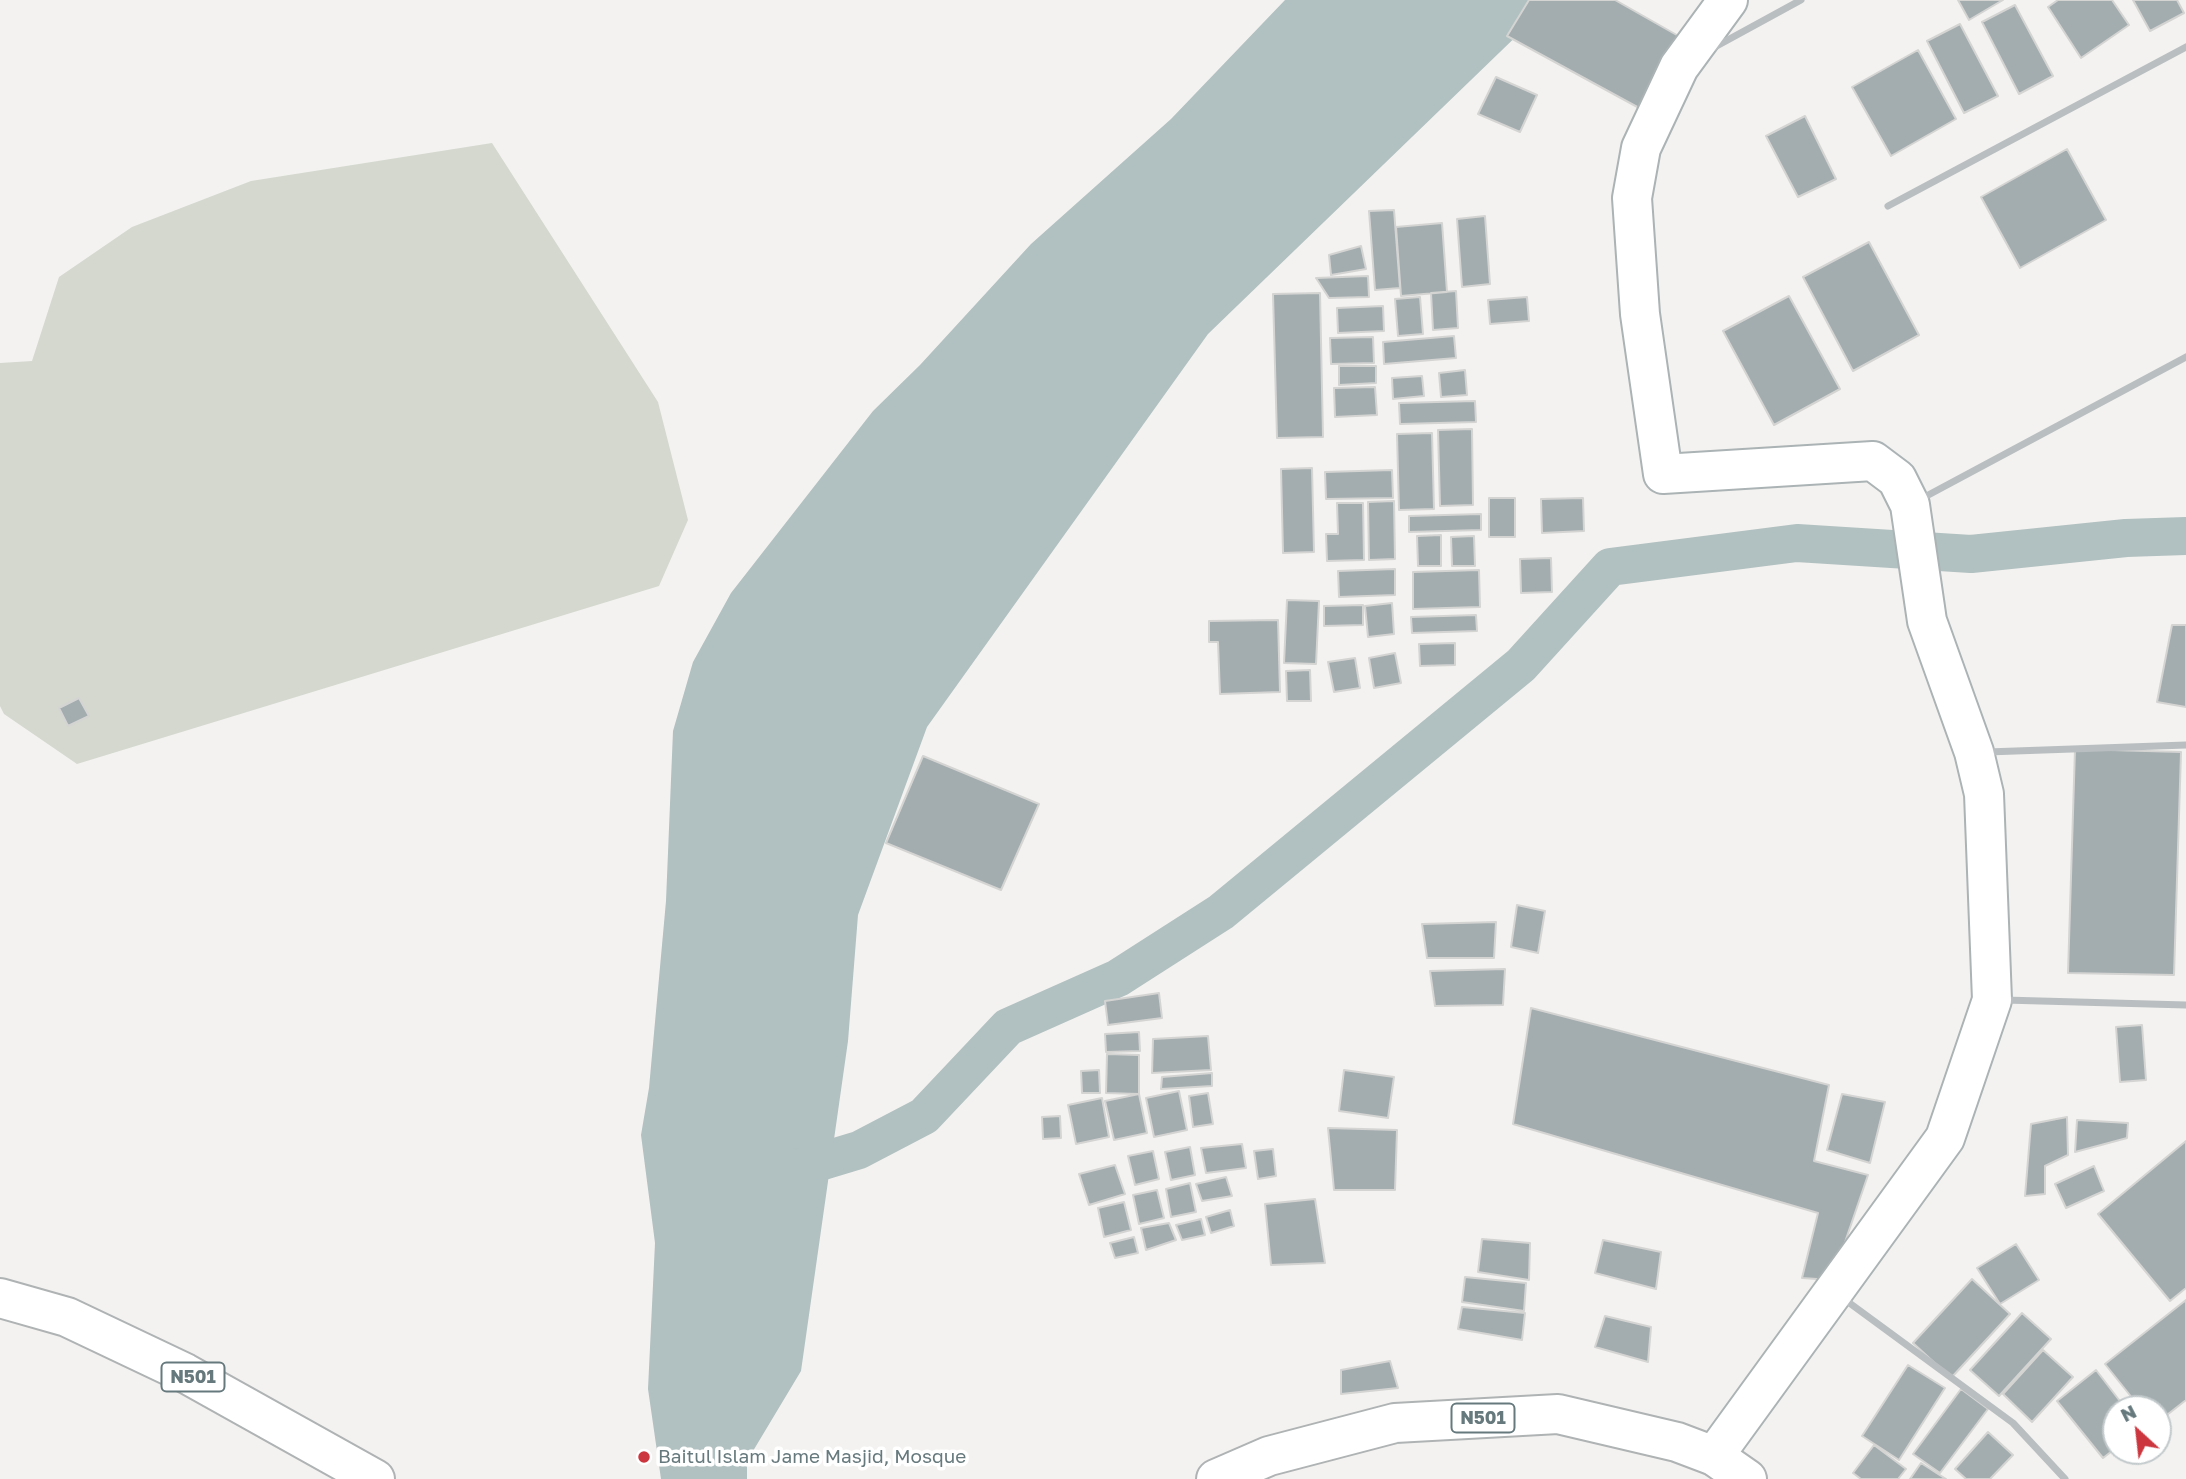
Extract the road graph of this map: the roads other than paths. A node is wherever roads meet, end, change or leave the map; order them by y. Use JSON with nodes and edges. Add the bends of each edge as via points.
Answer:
{"nodes":[{"id":1,"x":1728,"y":0,"type":"edge"},
{"id":2,"x":1801,"y":0,"type":"edge"},
{"id":3,"x":2186,"y":47,"type":"edge"},
{"id":4,"x":1679,"y":67,"type":"junction"},
{"id":5,"x":1888,"y":206,"type":"dead end"},
{"id":6,"x":2186,"y":357,"type":"edge"},
{"id":7,"x":1910,"y":507,"type":"junction"},
{"id":8,"x":2186,"y":745,"type":"edge"},
{"id":9,"x":1974,"y":752,"type":"junction"},
{"id":10,"x":1992,"y":1000,"type":"junction"},
{"id":11,"x":2186,"y":1006,"type":"edge"},
{"id":12,"x":1835,"y":1292,"type":"junction"},
{"id":13,"x":0,"y":1298,"type":"edge"},
{"id":14,"x":1713,"y":1456,"type":"junction"},
{"id":15,"x":375,"y":1479,"type":"edge"},
{"id":16,"x":1216,"y":1479,"type":"edge"},
{"id":17,"x":1747,"y":1479,"type":"edge"},
{"id":18,"x":2065,"y":1479,"type":"edge"}],
"edges":[{"from":1,"to":4,"type":"main road"},
{"from":2,"to":4,"type":"street"},
{"from":3,"to":5,"type":"street"},
{"from":4,"to":7,"type":"main road","via":[[1641,148],[1632,198],[1640,314],[1663,474],[1873,461],[1896,478]]},
{"from":6,"to":7,"type":"street"},
{"from":7,"to":9,"type":"main road","via":[[1927,621]]},
{"from":8,"to":9,"type":"street"},
{"from":9,"to":10,"type":"main road","via":[[1984,794]]},
{"from":10,"to":11,"type":"street"},
{"from":10,"to":12,"type":"main road","via":[[1945,1138]]},
{"from":12,"to":14,"type":"main road"},
{"from":12,"to":18,"type":"street","via":[[2013,1423]]},
{"from":13,"to":15,"type":"main road","number":"N501","via":[[66,1317],[185,1373]]},
{"from":14,"to":16,"type":"main road","number":"N501","via":[[1677,1442],[1558,1414],[1395,1423],[1269,1456]]},
{"from":14,"to":17,"type":"main road","number":"N501"}]}
